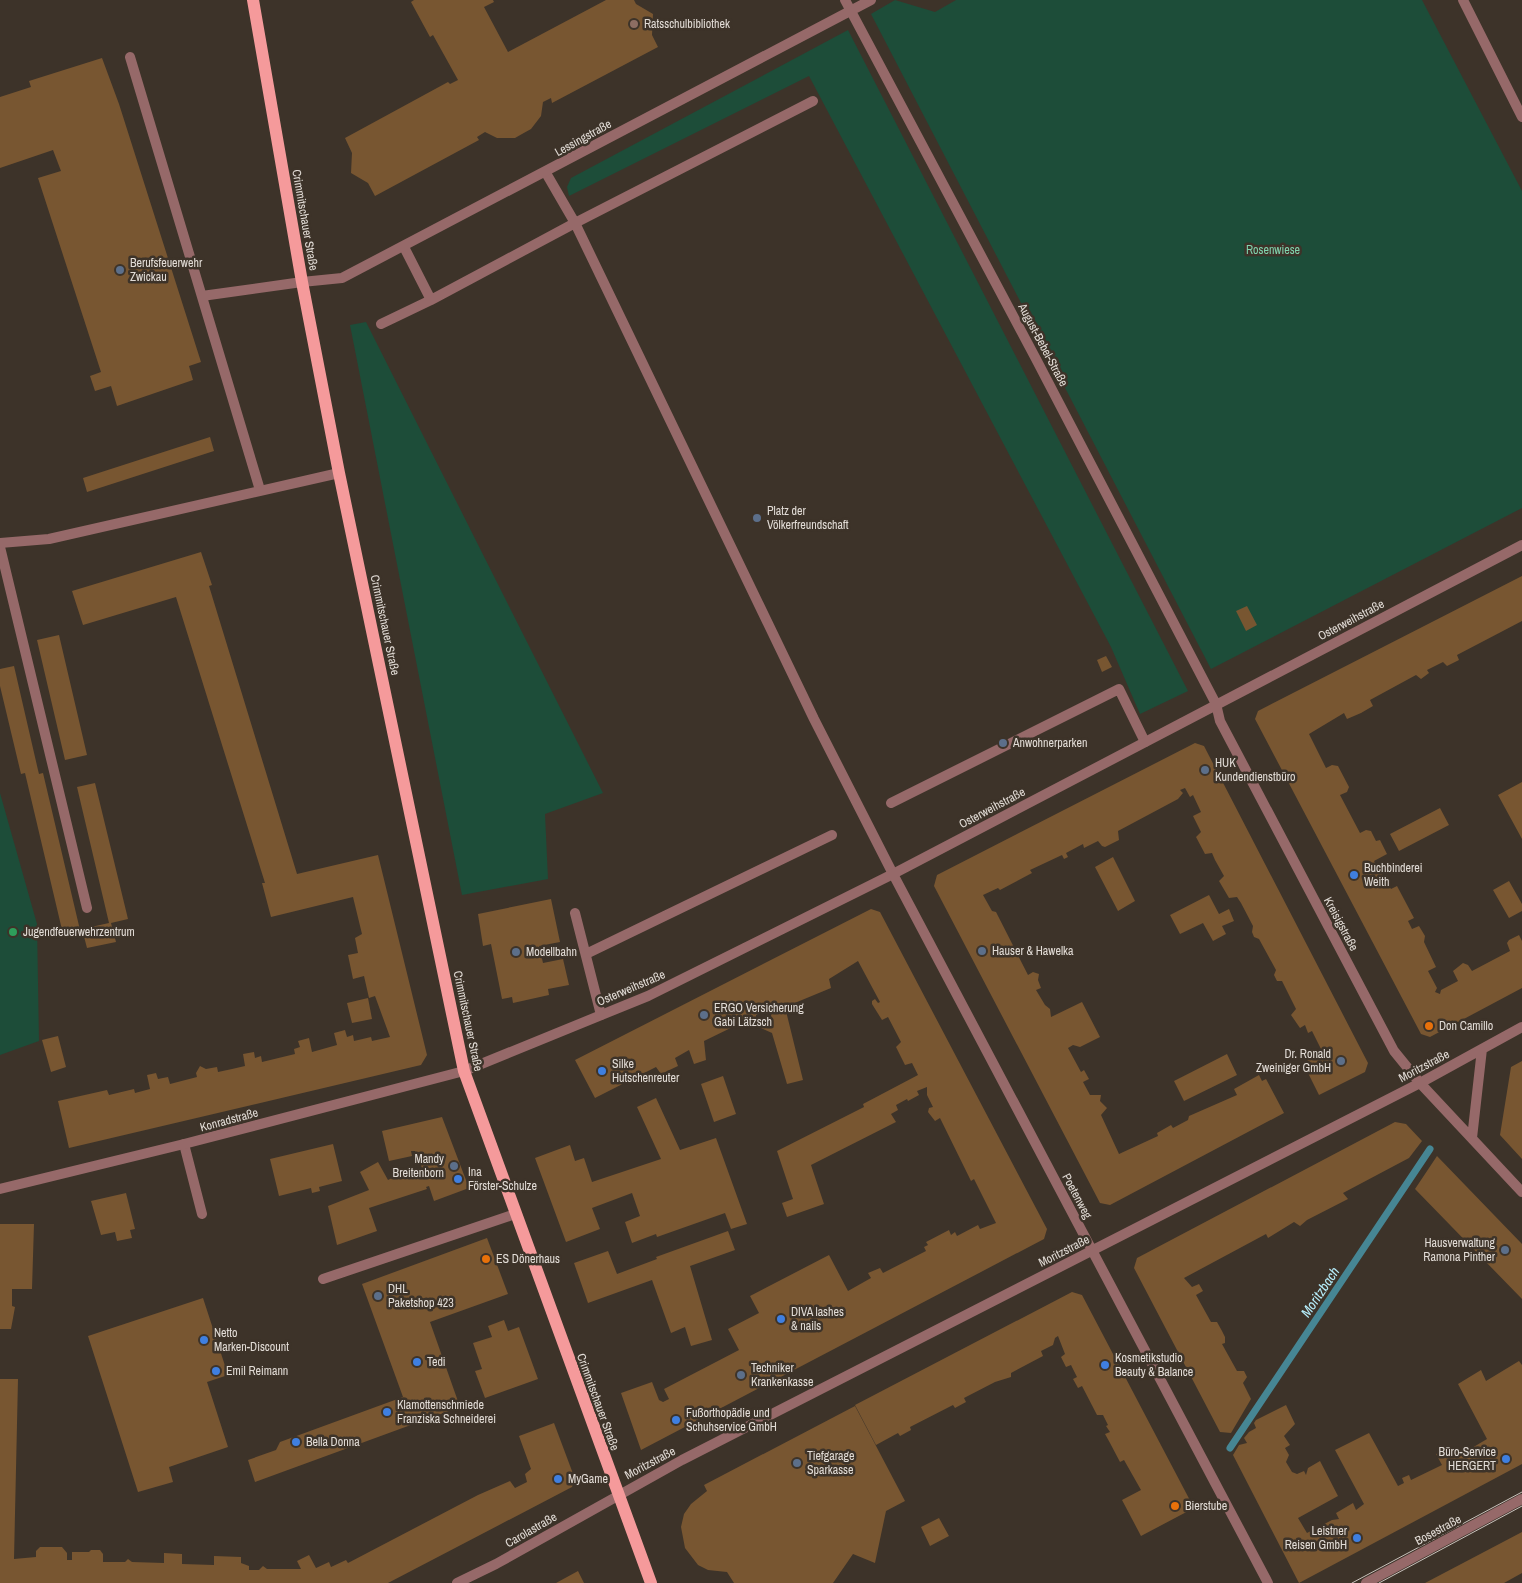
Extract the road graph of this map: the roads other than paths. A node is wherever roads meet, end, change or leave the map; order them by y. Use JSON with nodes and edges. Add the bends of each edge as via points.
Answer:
{"nodes":[{"id":1,"x":253,"y":0,"type":"edge"},
{"id":2,"x":845,"y":0,"type":"edge"},
{"id":3,"x":871,"y":0,"type":"edge"},
{"id":4,"x":1463,"y":0,"type":"edge"},
{"id":5,"x":850,"y":11,"type":"junction"},
{"id":6,"x":130,"y":57,"type":"dead end"},
{"id":7,"x":812,"y":102,"type":"dead end"},
{"id":8,"x":1519,"y":103,"type":"edge"},
{"id":9,"x":1522,"y":117,"type":"edge"},
{"id":10,"x":546,"y":173,"type":"junction"},
{"id":11,"x":575,"y":223,"type":"junction"},
{"id":12,"x":404,"y":247,"type":"junction"},
{"id":13,"x":302,"y":282,"type":"junction"},
{"id":14,"x":202,"y":296,"type":"junction"},
{"id":15,"x":431,"y":300,"type":"junction"},
{"id":16,"x":381,"y":324,"type":"dead end"},
{"id":17,"x":339,"y":473,"type":"junction"},
{"id":18,"x":260,"y":490,"type":"junction"},
{"id":19,"x":0,"y":543,"type":"edge"},
{"id":20,"x":1522,"y":545,"type":"edge"},
{"id":21,"x":0,"y":547,"type":"edge"},
{"id":22,"x":1216,"y":704,"type":"junction"},
{"id":23,"x":1145,"y":742,"type":"junction"},
{"id":24,"x":891,"y":803,"type":"dead end"},
{"id":25,"x":832,"y":835,"type":"dead end"},
{"id":26,"x":893,"y":874,"type":"junction"},
{"id":27,"x":87,"y":908,"type":"dead end"},
{"id":28,"x":575,"y":913,"type":"dead end"},
{"id":29,"x":586,"y":954,"type":"junction"},
{"id":30,"x":601,"y":1015,"type":"junction"},
{"id":31,"x":1522,"y":1027,"type":"edge"},
{"id":32,"x":1482,"y":1049,"type":"junction"},
{"id":33,"x":464,"y":1071,"type":"junction"},
{"id":34,"x":1420,"y":1083,"type":"junction"},
{"id":35,"x":1472,"y":1138,"type":"junction"},
{"id":36,"x":184,"y":1144,"type":"junction"},
{"id":37,"x":0,"y":1189,"type":"edge"},
{"id":38,"x":1522,"y":1192,"type":"edge"},
{"id":39,"x":202,"y":1214,"type":"dead end"},
{"id":40,"x":515,"y":1214,"type":"junction"},
{"id":41,"x":1092,"y":1251,"type":"junction"},
{"id":42,"x":323,"y":1279,"type":"dead end"},
{"id":43,"x":617,"y":1495,"type":"junction"},
{"id":44,"x":1522,"y":1499,"type":"edge"},
{"id":45,"x":457,"y":1583,"type":"edge"},
{"id":46,"x":651,"y":1583,"type":"edge"},
{"id":47,"x":1268,"y":1583,"type":"edge"},
{"id":48,"x":1366,"y":1583,"type":"edge"}],
"edges":[{"from":1,"to":13,"type":"main road","name":"Crimmitschauer Straße"},
{"from":2,"to":5,"type":"street","name":"August-Bebel-Straße"},
{"from":3,"to":5,"type":"street","name":"Lessingstraße"},
{"from":4,"to":8,"type":"street"},
{"from":5,"to":10,"type":"street","name":"Lessingstraße"},
{"from":5,"to":22,"type":"street","name":"August-Bebel-Straße","via":[[1041,367]]},
{"from":6,"to":14,"type":"street"},
{"from":7,"to":11,"type":"street"},
{"from":8,"to":9,"type":"street"},
{"from":10,"to":11,"type":"street","name":"Poetenweg"},
{"from":10,"to":12,"type":"street","name":"Lessingstraße"},
{"from":11,"to":15,"type":"street"},
{"from":11,"to":26,"type":"street","name":"Poetenweg","via":[[814,719]]},
{"from":12,"to":13,"type":"street","name":"Lessingstraße","via":[[342,278]]},
{"from":12,"to":15,"type":"street"},
{"from":13,"to":14,"type":"street","name":"Lessingstraße"},
{"from":13,"to":17,"type":"main road","name":"Crimmitschauer Straße"},
{"from":14,"to":18,"type":"street"},
{"from":15,"to":16,"type":"street"},
{"from":17,"to":18,"type":"street"},
{"from":17,"to":33,"type":"main road","name":"Crimmitschauer Straße"},
{"from":18,"to":19,"type":"street","via":[[49,539]]},
{"from":20,"to":22,"type":"street","name":"Osterweihstraße"},
{"from":21,"to":27,"type":"street"},
{"from":22,"to":23,"type":"street","name":"Osterweihstraße"},
{"from":22,"to":34,"type":"street","name":"Kreisigstraße","via":[[1220,721],[1394,1050]]},
{"from":23,"to":24,"type":"street","via":[[1120,689]]},
{"from":23,"to":26,"type":"street","name":"Osterweihstraße"},
{"from":25,"to":29,"type":"street"},
{"from":26,"to":30,"type":"street","name":"Osterweihstraße","via":[[648,996]]},
{"from":26,"to":41,"type":"street","name":"Poetenweg"},
{"from":28,"to":29,"type":"street"},
{"from":29,"to":30,"type":"street"},
{"from":30,"to":33,"type":"street","name":"Osterweihstraße"},
{"from":31,"to":32,"type":"street","name":"Moritzstraße"},
{"from":32,"to":34,"type":"street","name":"Moritzstraße"},
{"from":32,"to":35,"type":"street"},
{"from":33,"to":36,"type":"street","name":"Konradstraße"},
{"from":33,"to":40,"type":"main road","name":"Crimmitschauer Straße"},
{"from":34,"to":35,"type":"street","name":"Kreisigstraße"},
{"from":34,"to":41,"type":"street","name":"Moritzstraße"},
{"from":35,"to":38,"type":"street","name":"Kreisigstraße"},
{"from":36,"to":37,"type":"street","name":"Konradstraße"},
{"from":36,"to":39,"type":"street"},
{"from":40,"to":42,"type":"street"},
{"from":40,"to":43,"type":"main road","name":"Crimmitschauer Straße"},
{"from":41,"to":43,"type":"street","name":"Moritzstraße"},
{"from":41,"to":47,"type":"street","name":"Poetenweg"},
{"from":43,"to":45,"type":"street","name":"Carolastraße"},
{"from":43,"to":46,"type":"main road","name":"Crimmitschauer Straße"},
{"from":44,"to":48,"type":"street","name":"Bosestraße"}]}
